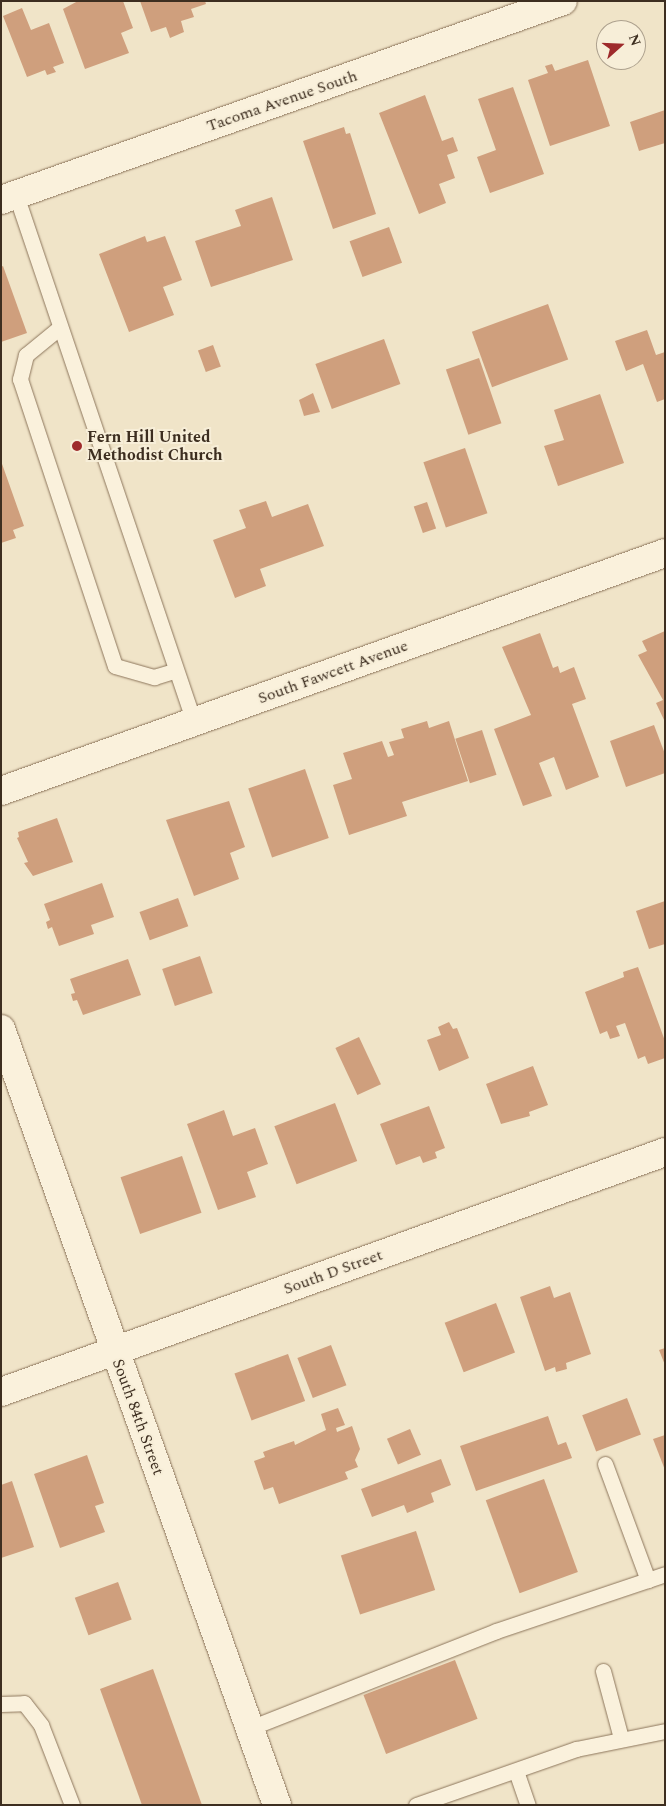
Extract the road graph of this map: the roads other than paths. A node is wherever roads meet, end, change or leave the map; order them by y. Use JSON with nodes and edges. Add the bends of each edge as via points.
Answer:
{"nodes":[{"id":1,"x":563,"y":1,"type":"edge"},
{"id":2,"x":8,"y":197,"type":"edge"},
{"id":3,"x":59,"y":328,"type":"junction"},
{"id":4,"x":665,"y":554,"type":"edge"},
{"id":5,"x":174,"y":671,"type":"junction"},
{"id":6,"x":194,"y":722,"type":"junction"},
{"id":7,"x":1,"y":791,"type":"edge"},
{"id":8,"x":1,"y":1029,"type":"edge"},
{"id":9,"x":665,"y":1152,"type":"edge"},
{"id":10,"x":114,"y":1351,"type":"junction"},
{"id":11,"x":1,"y":1392,"type":"edge"},
{"id":12,"x":605,"y":1464,"type":"dead end"},
{"id":13,"x":665,"y":1574,"type":"edge"},
{"id":14,"x":648,"y":1580,"type":"junction"},
{"id":15,"x":603,"y":1671,"type":"dead end"},
{"id":16,"x":1,"y":1704,"type":"edge"},
{"id":17,"x":250,"y":1728,"type":"junction"},
{"id":18,"x":665,"y":1731,"type":"edge"},
{"id":19,"x":621,"y":1738,"type":"junction"},
{"id":20,"x":516,"y":1771,"type":"junction"},
{"id":21,"x":72,"y":1805,"type":"edge"},
{"id":22,"x":277,"y":1805,"type":"edge"},
{"id":23,"x":416,"y":1805,"type":"edge"},
{"id":24,"x":528,"y":1805,"type":"edge"}],
"edges":[{"from":1,"to":2,"type":"street","name":"Tacoma Avenue South"},
{"from":2,"to":3,"type":"lane"},
{"from":3,"to":5,"type":"lane"},
{"from":3,"to":5,"type":"lane","via":[[26,355],[20,379],[115,666],[154,677]]},
{"from":4,"to":6,"type":"street","name":"South Fawcett Avenue"},
{"from":5,"to":6,"type":"lane"},
{"from":6,"to":7,"type":"street","name":"South Fawcett Avenue"},
{"from":8,"to":10,"type":"street","name":"South 84th Street"},
{"from":9,"to":10,"type":"street","name":"South D Street"},
{"from":10,"to":11,"type":"street","name":"South D Street"},
{"from":10,"to":17,"type":"street","name":"South 84th Street"},
{"from":12,"to":14,"type":"lane"},
{"from":13,"to":14,"type":"lane"},
{"from":14,"to":17,"type":"lane","via":[[496,1630]]},
{"from":15,"to":19,"type":"lane"},
{"from":16,"to":21,"type":"lane","via":[[24,1703],[41,1725]]},
{"from":17,"to":22,"type":"street","name":"South 84th Street"},
{"from":18,"to":19,"type":"lane"},
{"from":19,"to":20,"type":"lane","via":[[576,1749]]},
{"from":20,"to":23,"type":"lane"},
{"from":20,"to":24,"type":"lane"}]}
